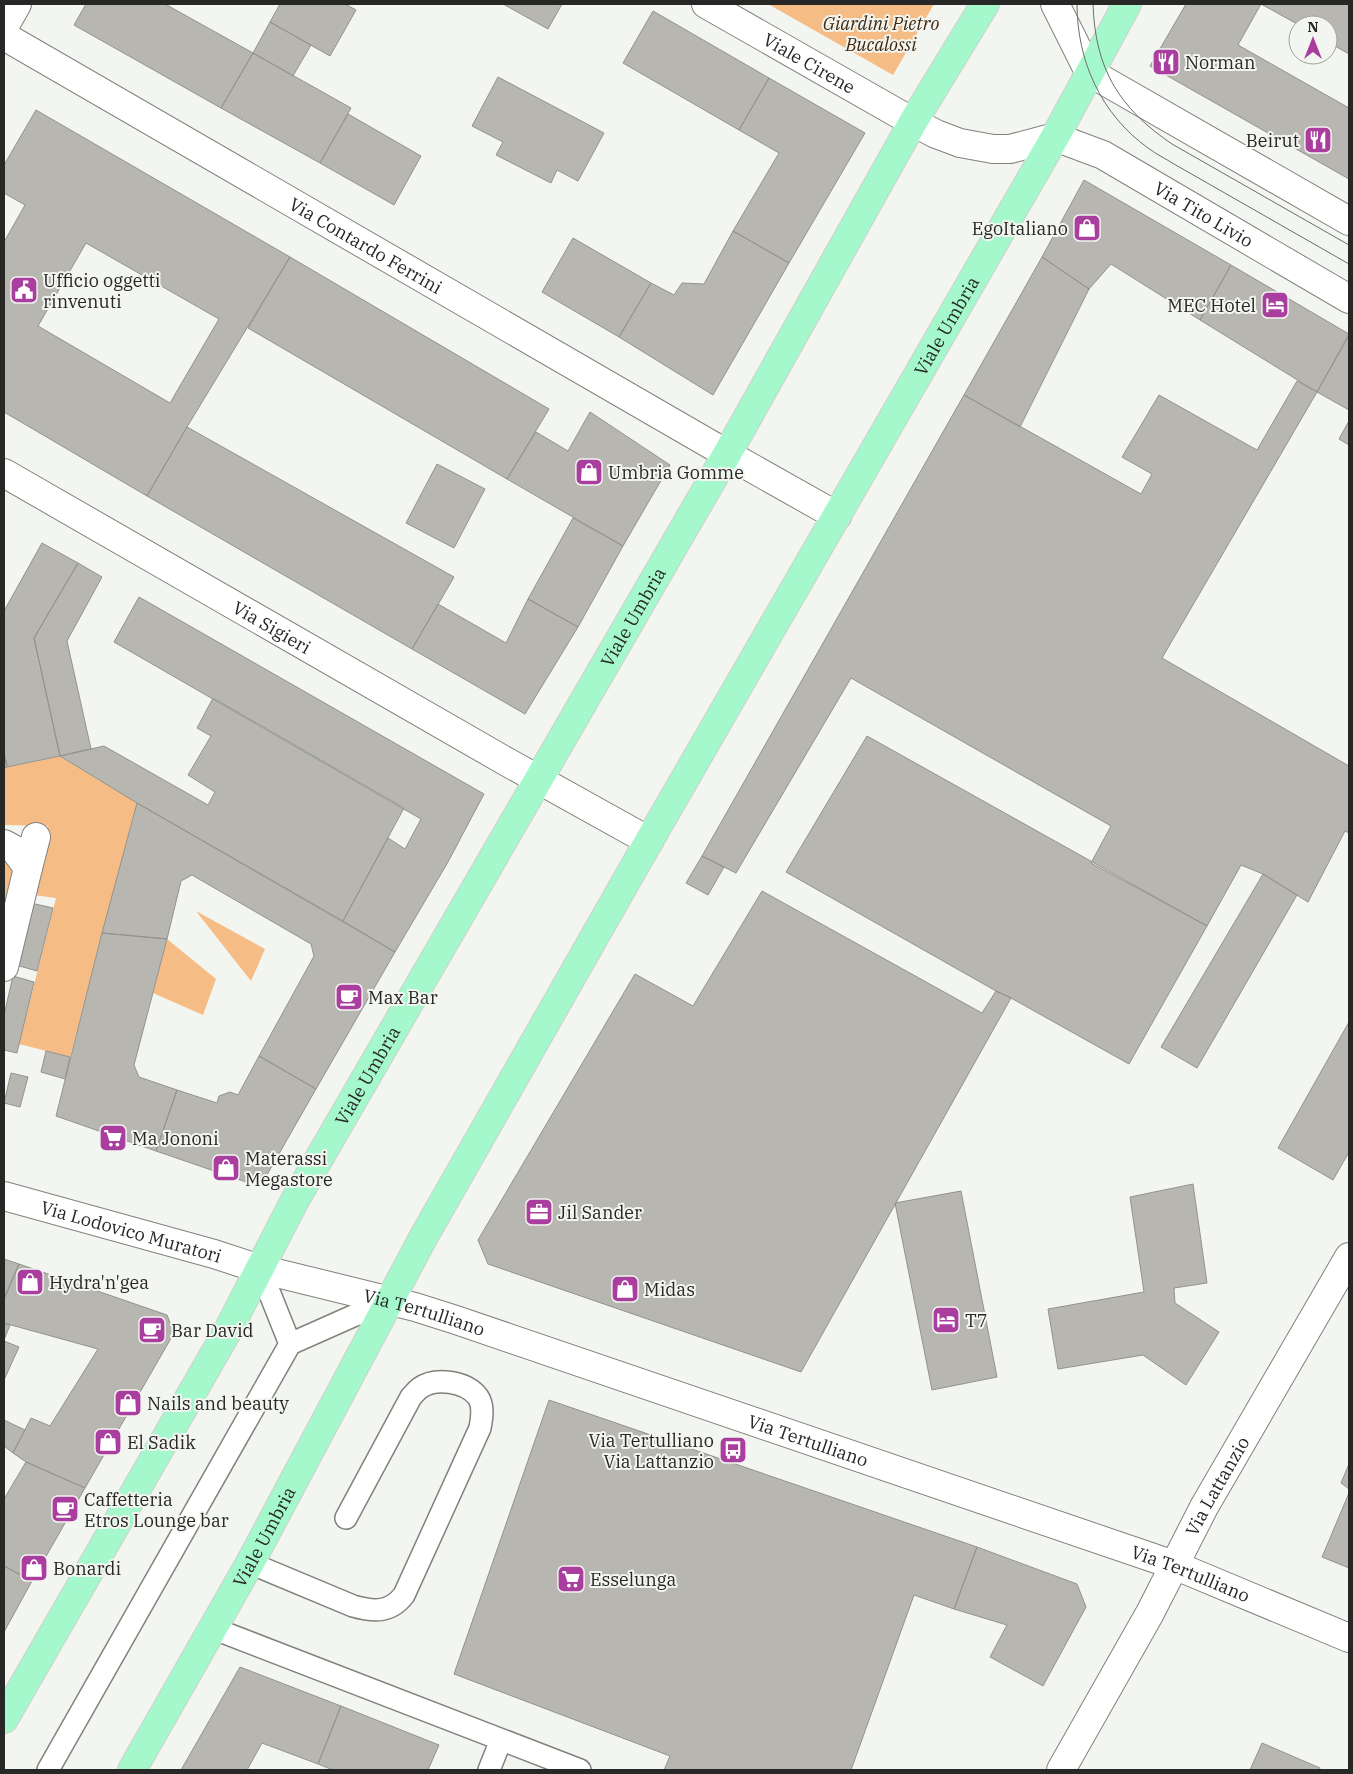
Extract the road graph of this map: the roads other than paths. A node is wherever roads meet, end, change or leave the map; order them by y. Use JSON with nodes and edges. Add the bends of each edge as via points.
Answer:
{"nodes":[{"id":1,"x":17,"y":4,"type":"edge"},
{"id":2,"x":706,"y":4,"type":"edge"},
{"id":3,"x":985,"y":4,"type":"edge"},
{"id":4,"x":1054,"y":4,"type":"edge"},
{"id":5,"x":1127,"y":4,"type":"edge"},
{"id":6,"x":4,"y":27,"type":"edge"},
{"id":7,"x":4,"y":36,"type":"edge"},
{"id":8,"x":1089,"y":72,"type":"junction"},
{"id":9,"x":913,"y":122,"type":"junction"},
{"id":10,"x":1055,"y":137,"type":"junction"},
{"id":11,"x":1349,"y":221,"type":"edge"},
{"id":12,"x":1349,"y":299,"type":"edge"},
{"id":13,"x":727,"y":454,"type":"junction"},
{"id":14,"x":4,"y":473,"type":"edge"},
{"id":15,"x":837,"y":516,"type":"junction"},
{"id":16,"x":539,"y":780,"type":"junction"},
{"id":17,"x":36,"y":837,"type":"dead end"},
{"id":18,"x":649,"y":841,"type":"junction"},
{"id":19,"x":4,"y":844,"type":"edge"},
{"id":20,"x":28,"y":868,"type":"junction"},
{"id":21,"x":4,"y":967,"type":"edge"},
{"id":22,"x":4,"y":1196,"type":"edge"},
{"id":23,"x":1349,"y":1257,"type":"edge"},
{"id":24,"x":260,"y":1269,"type":"junction"},
{"id":25,"x":389,"y":1300,"type":"junction"},
{"id":26,"x":290,"y":1344,"type":"junction"},
{"id":27,"x":346,"y":1518,"type":"dead end"},
{"id":28,"x":250,"y":1563,"type":"junction"},
{"id":29,"x":1174,"y":1565,"type":"junction"},
{"id":30,"x":212,"y":1628,"type":"junction"},
{"id":31,"x":1349,"y":1638,"type":"edge"},
{"id":32,"x":4,"y":1719,"type":"edge"},
{"id":33,"x":501,"y":1740,"type":"junction"},
{"id":34,"x":48,"y":1770,"type":"edge"},
{"id":35,"x":132,"y":1770,"type":"edge"},
{"id":36,"x":489,"y":1770,"type":"edge"},
{"id":37,"x":580,"y":1770,"type":"edge"},
{"id":38,"x":1061,"y":1770,"type":"edge"}],
"edges":[{"from":1,"to":6,"type":"street"},
{"from":2,"to":9,"type":"street","name":"Viale Cirene"},
{"from":3,"to":9,"type":"main road","name":"Viale Umbria"},
{"from":4,"to":8,"type":"street"},
{"from":5,"to":8,"type":"main road","name":"Viale Umbria"},
{"from":7,"to":13,"type":"street","name":"Via Contardo Ferrini"},
{"from":8,"to":10,"type":"main road","name":"Viale Umbria"},
{"from":8,"to":11,"type":"street"},
{"from":9,"to":10,"type":"street","via":[[960,143],[993,149],[1010,149]]},
{"from":9,"to":13,"type":"main road","name":"Viale Umbria"},
{"from":10,"to":12,"type":"street","name":"Via Tito Livio","via":[[1103,155]]},
{"from":10,"to":15,"type":"main road","name":"Viale Umbria"},
{"from":13,"to":15,"type":"street"},
{"from":13,"to":16,"type":"main road","name":"Viale Umbria"},
{"from":14,"to":16,"type":"street","name":"Via Sigieri"},
{"from":15,"to":18,"type":"main road","name":"Viale Umbria"},
{"from":16,"to":18,"type":"street"},
{"from":16,"to":24,"type":"main road","name":"Viale Umbria","via":[[299,1191]]},
{"from":17,"to":20,"type":"street"},
{"from":18,"to":25,"type":"main road","name":"Viale Umbria"},
{"from":19,"to":20,"type":"street","via":[[15,850]]},
{"from":20,"to":21,"type":"street"},
{"from":22,"to":24,"type":"street","name":"Via Lodovico Muratori"},
{"from":23,"to":29,"type":"street","name":"Via Lattanzio","via":[[1204,1507]]},
{"from":24,"to":25,"type":"street","name":"Via Tertulliano"},
{"from":24,"to":26,"type":"lane"},
{"from":24,"to":32,"type":"main road","name":"Viale Umbria"},
{"from":25,"to":26,"type":"lane"},
{"from":25,"to":28,"type":"main road","name":"Viale Umbria"},
{"from":25,"to":29,"type":"street","name":"Via Tertulliano"},
{"from":26,"to":34,"type":"lane"},
{"from":27,"to":28,"type":"lane","via":[[411,1397],[420,1388],[446,1382],[470,1389],[478,1397],[483,1415],[480,1428],[398,1603],[383,1610],[362,1609]]},
{"from":28,"to":30,"type":"main road","name":"Viale Umbria"},
{"from":29,"to":31,"type":"street","name":"Via Tertulliano"},
{"from":29,"to":38,"type":"street","name":"Via Lattanzio"},
{"from":30,"to":33,"type":"lane"},
{"from":30,"to":35,"type":"main road","name":"Viale Umbria"},
{"from":33,"to":36,"type":"lane"},
{"from":33,"to":37,"type":"lane"}]}
